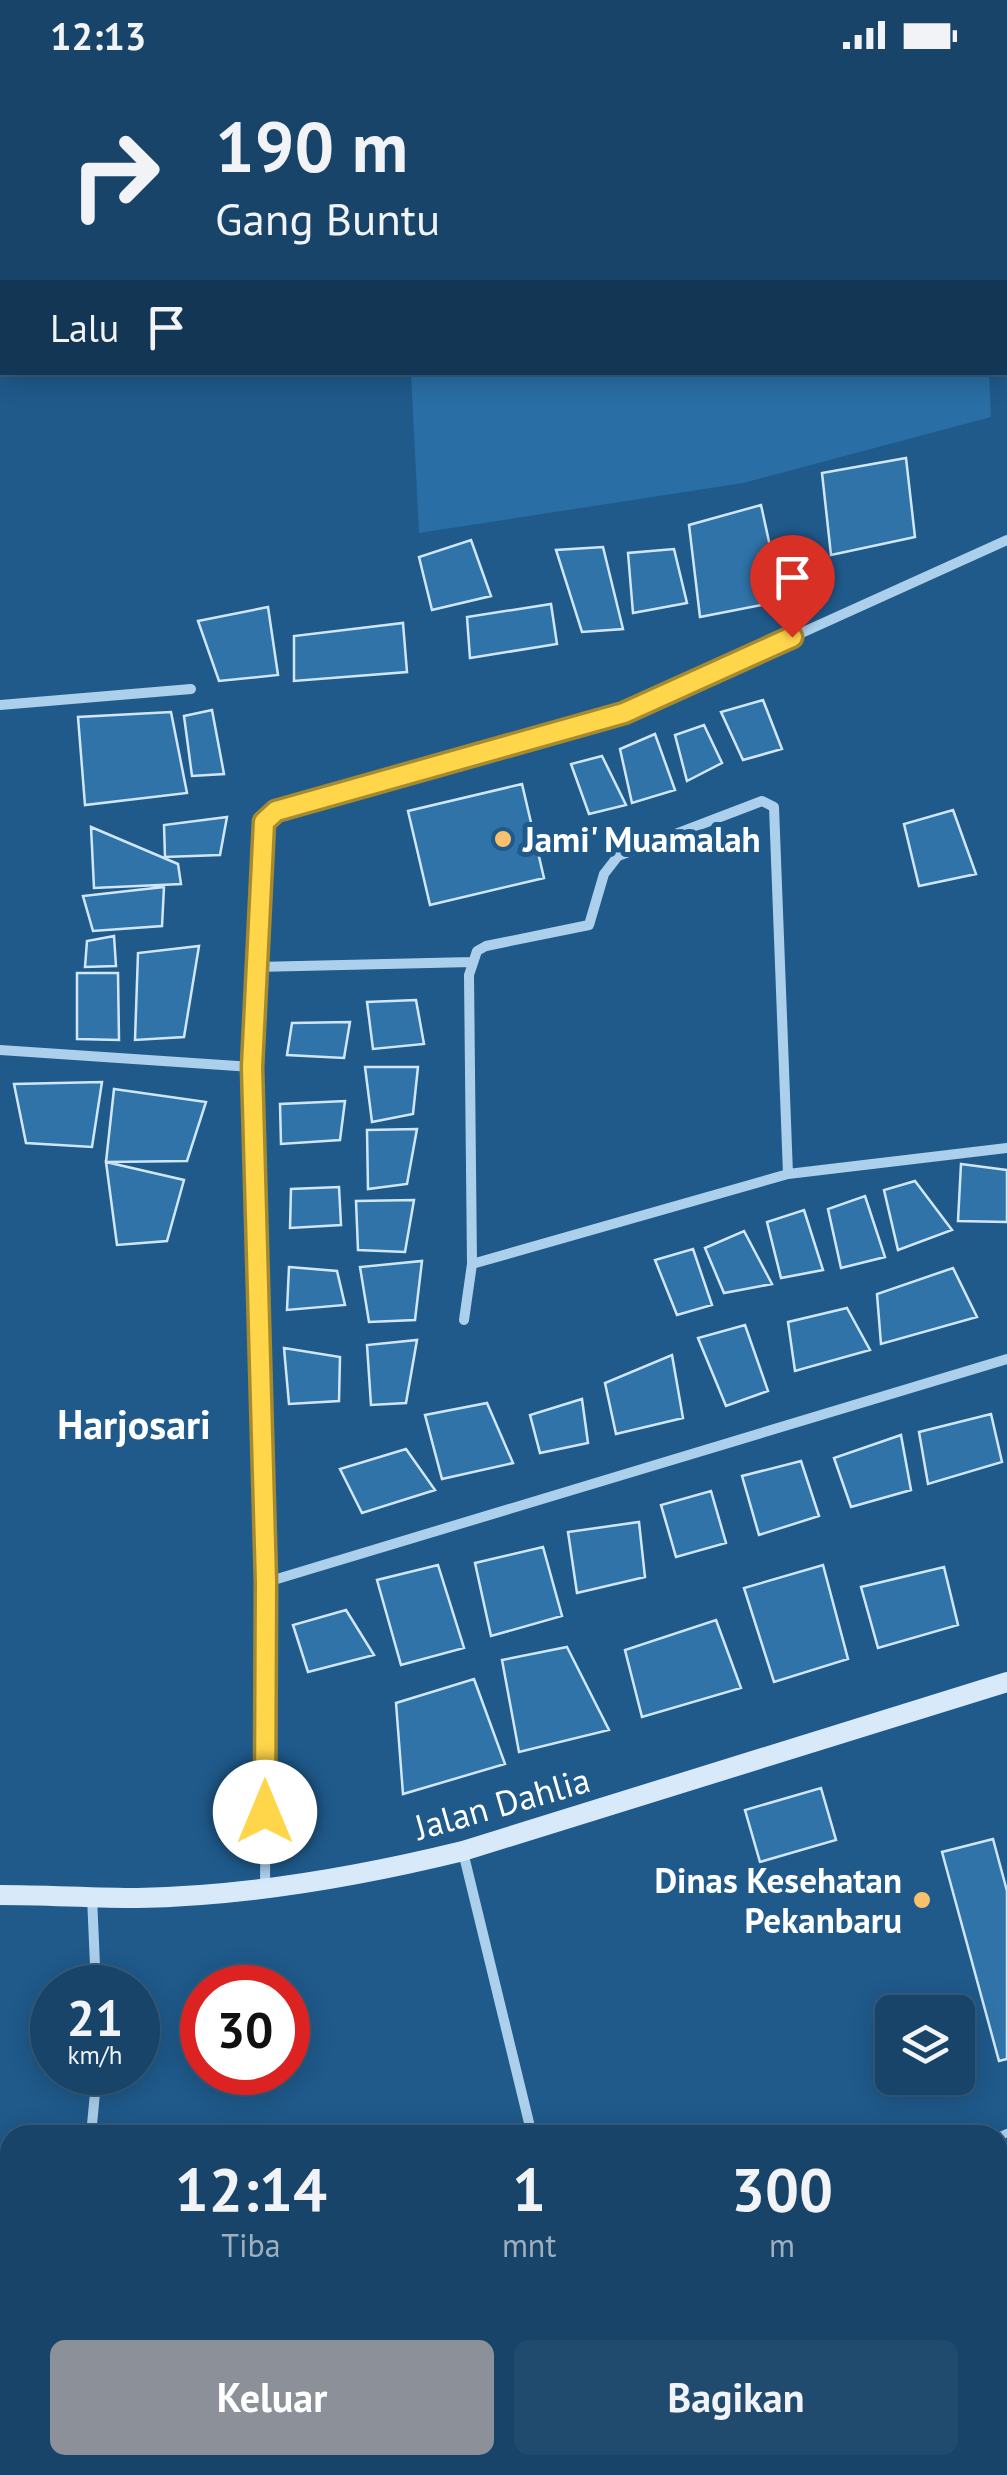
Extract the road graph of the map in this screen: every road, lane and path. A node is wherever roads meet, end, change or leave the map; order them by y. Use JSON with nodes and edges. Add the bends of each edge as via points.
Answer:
{"nodes":[{"id":1,"x":1007,"y":540,"type":"edge"},
{"id":2,"x":190,"y":688,"type":"dead end"},
{"id":3,"x":0,"y":705,"type":"edge"},
{"id":4,"x":472,"y":962,"type":"junction"},
{"id":5,"x":256,"y":968,"type":"junction"},
{"id":6,"x":0,"y":1050,"type":"edge"},
{"id":7,"x":252,"y":1067,"type":"junction"},
{"id":8,"x":1007,"y":1148,"type":"edge"},
{"id":9,"x":788,"y":1174,"type":"junction"},
{"id":10,"x":472,"y":1264,"type":"junction"},
{"id":11,"x":464,"y":1320,"type":"dead end"},
{"id":12,"x":1007,"y":1359,"type":"edge"},
{"id":13,"x":266,"y":1582,"type":"junction"},
{"id":14,"x":1007,"y":1682,"type":"edge"},
{"id":15,"x":462,"y":1851,"type":"junction"},
{"id":16,"x":264,"y":1888,"type":"junction"},
{"id":17,"x":0,"y":1895,"type":"edge"},
{"id":18,"x":92,"y":1896,"type":"junction"},
{"id":19,"x":95,"y":1965,"type":"edge"},
{"id":20,"x":94,"y":2095,"type":"edge"},
{"id":21,"x":92,"y":2125,"type":"edge"},
{"id":22,"x":530,"y":2125,"type":"edge"}],
"edges":[{"from":1,"to":5,"type":"street","via":[[624,713],[276,811],[263,828]]},
{"from":2,"to":3,"type":"street"},
{"from":4,"to":5,"type":"street"},
{"from":4,"to":9,"type":"street","via":[[486,946],[589,925],[604,874],[618,856],[770,803]]},
{"from":4,"to":10,"type":"street"},
{"from":5,"to":7,"type":"street"},
{"from":6,"to":7,"type":"street"},
{"from":7,"to":13,"type":"street"},
{"from":8,"to":9,"type":"street"},
{"from":9,"to":10,"type":"street"},
{"from":10,"to":11,"type":"street"},
{"from":12,"to":13,"type":"street"},
{"from":13,"to":16,"type":"street"},
{"from":14,"to":15,"type":"main road","name":"Jalan Dahlia"},
{"from":15,"to":16,"type":"main road","name":"Jalan Dahlia"},
{"from":15,"to":22,"type":"street"},
{"from":16,"to":18,"type":"main road","name":"Jalan Dahlia"},
{"from":17,"to":18,"type":"main road","name":"Jalan Dahlia"},
{"from":18,"to":19,"type":"street"},
{"from":20,"to":21,"type":"street"}]}
